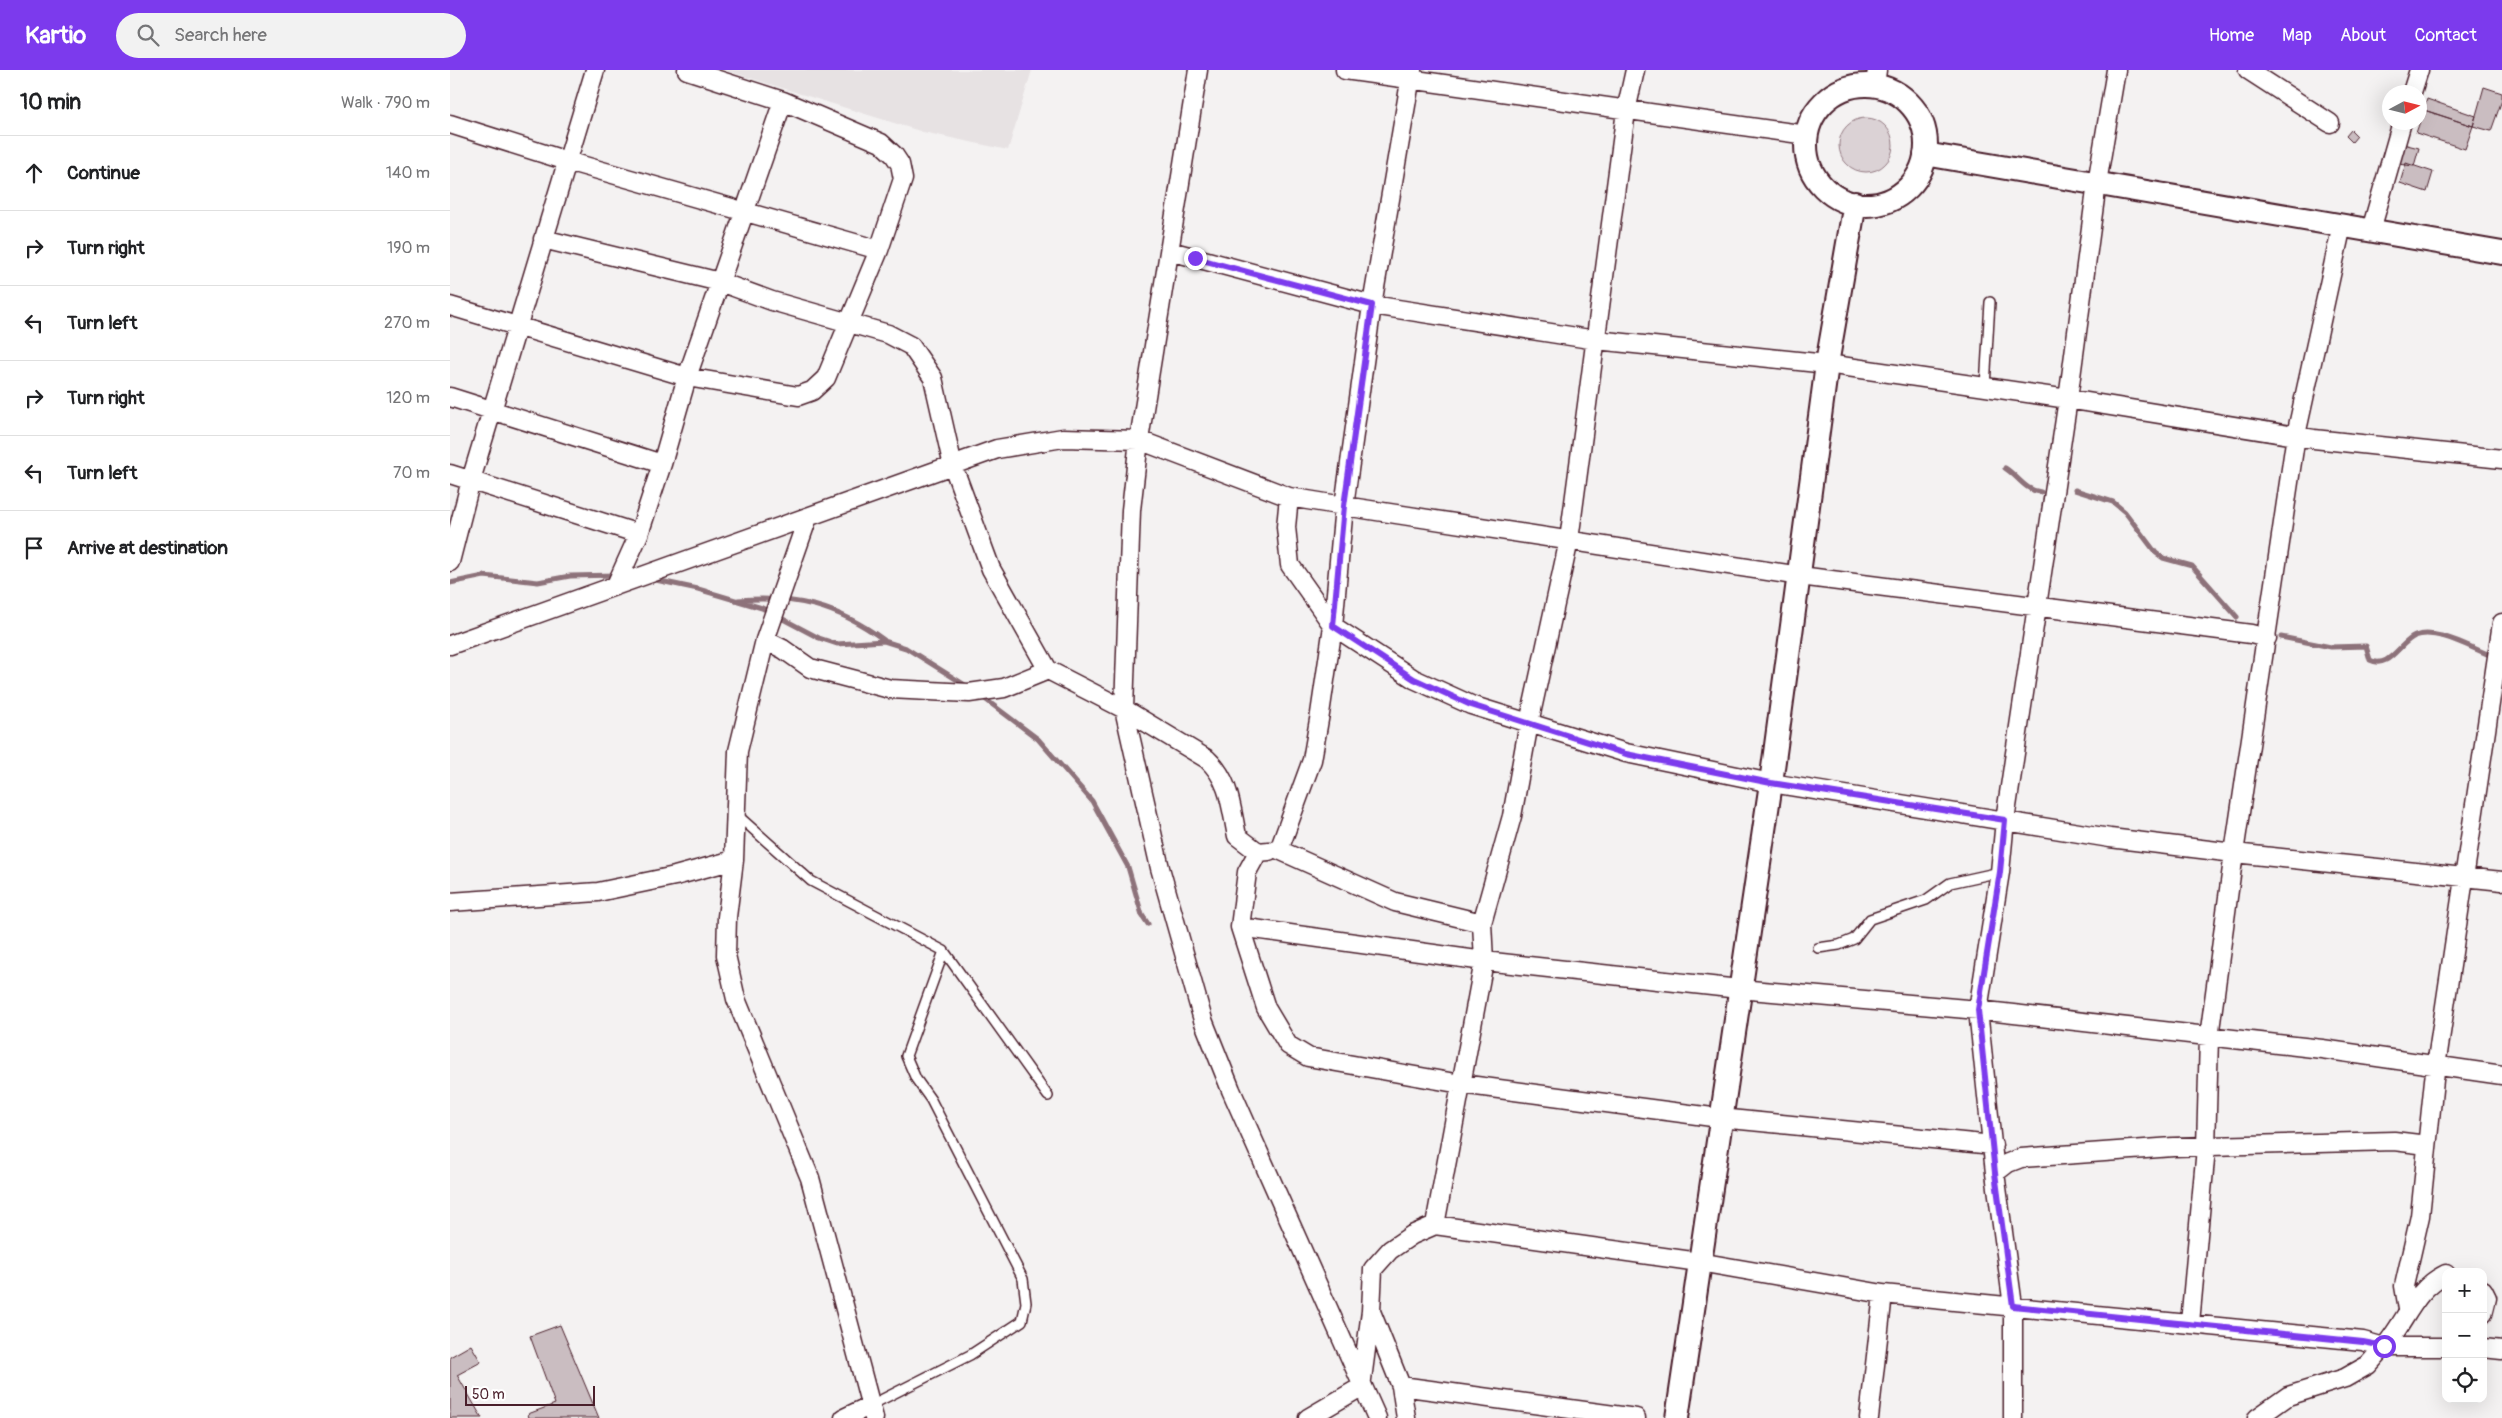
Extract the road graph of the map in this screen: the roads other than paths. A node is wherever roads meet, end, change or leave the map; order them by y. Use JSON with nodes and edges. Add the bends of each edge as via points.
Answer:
{"nodes":[{"id":1,"x":595,"y":70,"type":"edge"},
{"id":2,"x":687,"y":70,"type":"edge"},
{"id":3,"x":1198,"y":70,"type":"edge"},
{"id":4,"x":1345,"y":70,"type":"edge"},
{"id":5,"x":1635,"y":70,"type":"edge"},
{"id":6,"x":2116,"y":70,"type":"edge"},
{"id":7,"x":2248,"y":70,"type":"edge"},
{"id":8,"x":2420,"y":70,"type":"edge"},
{"id":9,"x":1411,"y":75,"type":"edge"},
{"id":10,"x":1876,"y":78,"type":"edge"},
{"id":11,"x":2415,"y":85,"type":"edge"},
{"id":12,"x":783,"y":101,"type":"junction"},
{"id":13,"x":1626,"y":111,"type":"junction"},
{"id":14,"x":2330,"y":123,"type":"dead end"},
{"id":15,"x":450,"y":124,"type":"edge"},
{"id":16,"x":2400,"y":130,"type":"edge"},
{"id":17,"x":1806,"y":135,"type":"junction"},
{"id":18,"x":1925,"y":154,"type":"junction"},
{"id":19,"x":567,"y":161,"type":"junction"},
{"id":20,"x":2097,"y":183,"type":"junction"},
{"id":21,"x":1855,"y":203,"type":"junction"},
{"id":22,"x":744,"y":210,"type":"junction"},
{"id":23,"x":2342,"y":225,"type":"junction"},
{"id":24,"x":2371,"y":230,"type":"junction"},
{"id":25,"x":543,"y":239,"type":"junction"},
{"id":26,"x":879,"y":250,"type":"junction"},
{"id":27,"x":1170,"y":251,"type":"junction"},
{"id":28,"x":2502,"y":253,"type":"edge"},
{"id":29,"x":720,"y":282,"type":"junction"},
{"id":30,"x":1990,"y":302,"type":"dead end"},
{"id":31,"x":1372,"y":305,"type":"junction"},
{"id":32,"x":450,"y":306,"type":"edge"},
{"id":33,"x":849,"y":322,"type":"junction"},
{"id":34,"x":516,"y":327,"type":"junction"},
{"id":35,"x":1596,"y":340,"type":"junction"},
{"id":36,"x":1826,"y":364,"type":"junction"},
{"id":37,"x":687,"y":377,"type":"junction"},
{"id":38,"x":1985,"y":387,"type":"junction"},
{"id":39,"x":450,"y":397,"type":"edge"},
{"id":40,"x":2068,"y":399,"type":"junction"},
{"id":41,"x":492,"y":410,"type":"junction"},
{"id":42,"x":2296,"y":435,"type":"junction"},
{"id":43,"x":1139,"y":440,"type":"junction"},
{"id":44,"x":2502,"y":459,"type":"edge"},
{"id":45,"x":662,"y":464,"type":"junction"},
{"id":46,"x":953,"y":466,"type":"junction"},
{"id":47,"x":450,"y":474,"type":"edge"},
{"id":48,"x":471,"y":480,"type":"junction"},
{"id":49,"x":1289,"y":497,"type":"junction"},
{"id":50,"x":1344,"y":506,"type":"junction"},
{"id":51,"x":808,"y":517,"type":"junction"},
{"id":52,"x":639,"y":534,"type":"junction"},
{"id":53,"x":1569,"y":540,"type":"junction"},
{"id":54,"x":450,"y":562,"type":"edge"},
{"id":55,"x":1800,"y":576,"type":"junction"},
{"id":56,"x":616,"y":585,"type":"junction"},
{"id":57,"x":2036,"y":606,"type":"junction"},
{"id":58,"x":2502,"y":623,"type":"edge"},
{"id":59,"x":1333,"y":626,"type":"junction"},
{"id":60,"x":2267,"y":638,"type":"junction"},
{"id":61,"x":765,"y":640,"type":"junction"},
{"id":62,"x":450,"y":644,"type":"edge"},
{"id":63,"x":1048,"y":670,"type":"junction"},
{"id":64,"x":1124,"y":709,"type":"junction"},
{"id":65,"x":1529,"y":723,"type":"junction"},
{"id":66,"x":1771,"y":783,"type":"junction"},
{"id":67,"x":734,"y":813,"type":"junction"},
{"id":68,"x":2005,"y":820,"type":"junction"},
{"id":69,"x":1279,"y":850,"type":"junction"},
{"id":70,"x":1258,"y":852,"type":"junction"},
{"id":71,"x":2234,"y":853,"type":"junction"},
{"id":72,"x":734,"y":860,"type":"junction"},
{"id":73,"x":2000,"y":872,"type":"junction"},
{"id":74,"x":2465,"y":876,"type":"junction"},
{"id":75,"x":2502,"y":880,"type":"edge"},
{"id":76,"x":450,"y":902,"type":"edge"},
{"id":77,"x":1482,"y":923,"type":"junction"},
{"id":78,"x":1240,"y":927,"type":"junction"},
{"id":79,"x":1818,"y":948,"type":"dead end"},
{"id":80,"x":944,"y":951,"type":"junction"},
{"id":81,"x":1484,"y":961,"type":"junction"},
{"id":82,"x":1740,"y":989,"type":"junction"},
{"id":83,"x":1978,"y":1010,"type":"junction"},
{"id":84,"x":2209,"y":1037,"type":"junction"},
{"id":85,"x":2437,"y":1065,"type":"junction"},
{"id":86,"x":2502,"y":1075,"type":"edge"},
{"id":87,"x":1461,"y":1084,"type":"junction"},
{"id":88,"x":1048,"y":1096,"type":"dead end"},
{"id":89,"x":1720,"y":1118,"type":"junction"},
{"id":90,"x":2426,"y":1145,"type":"junction"},
{"id":91,"x":1993,"y":1148,"type":"junction"},
{"id":92,"x":2206,"y":1148,"type":"junction"},
{"id":93,"x":2021,"y":1158,"type":"junction"},
{"id":94,"x":1995,"y":1173,"type":"junction"},
{"id":95,"x":1435,"y":1225,"type":"junction"},
{"id":96,"x":1699,"y":1262,"type":"junction"},
{"id":97,"x":2442,"y":1276,"type":"edge"},
{"id":98,"x":1883,"y":1294,"type":"junction"},
{"id":99,"x":2013,"y":1306,"type":"junction"},
{"id":100,"x":2408,"y":1309,"type":"junction"},
{"id":101,"x":1371,"y":1311,"type":"junction"},
{"id":102,"x":2190,"y":1324,"type":"junction"},
{"id":103,"x":2384,"y":1346,"type":"junction"},
{"id":104,"x":2442,"y":1347,"type":"edge"},
{"id":105,"x":2487,"y":1348,"type":"edge"},
{"id":106,"x":2502,"y":1350,"type":"edge"},
{"id":107,"x":1401,"y":1386,"type":"junction"},
{"id":108,"x":1361,"y":1387,"type":"junction"},
{"id":109,"x":873,"y":1412,"type":"edge"},
{"id":110,"x":844,"y":1418,"type":"edge"},
{"id":111,"x":1308,"y":1418,"type":"edge"},
{"id":112,"x":1376,"y":1418,"type":"edge"},
{"id":113,"x":1406,"y":1418,"type":"edge"},
{"id":114,"x":1636,"y":1418,"type":"edge"},
{"id":115,"x":1677,"y":1418,"type":"edge"},
{"id":116,"x":1869,"y":1418,"type":"edge"},
{"id":117,"x":2012,"y":1418,"type":"edge"},
{"id":118,"x":2257,"y":1418,"type":"edge"}],
"edges":[{"from":1,"to":19,"type":"street"},
{"from":2,"to":12,"type":"street"},
{"from":3,"to":27,"type":"street"},
{"from":4,"to":9,"type":"street"},
{"from":5,"to":13,"type":"street"},
{"from":6,"to":20,"type":"street"},
{"from":7,"to":14,"type":"street"},
{"from":8,"to":11,"type":"street"},
{"from":9,"to":13,"type":"street"},
{"from":9,"to":31,"type":"street"},
{"from":10,"to":17,"type":"street","via":[[1831,96],[1812,117]]},
{"from":10,"to":18,"type":"street","via":[[1908,102],[1920,117],[1925,135]]},
{"from":12,"to":22,"type":"street"},
{"from":12,"to":26,"type":"street","via":[[881,143],[900,164],[903,179]]},
{"from":13,"to":17,"type":"street"},
{"from":13,"to":35,"type":"street"},
{"from":15,"to":19,"type":"street"},
{"from":16,"to":24,"type":"street"},
{"from":17,"to":21,"type":"street","via":[[1806,154],[1812,172],[1823,187],[1839,199]]},
{"from":18,"to":20,"type":"street"},
{"from":18,"to":21,"type":"street","via":[[1914,180],[1893,199],[1875,205]]},
{"from":19,"to":22,"type":"street"},
{"from":19,"to":25,"type":"street"},
{"from":20,"to":23,"type":"street"},
{"from":20,"to":40,"type":"street"},
{"from":21,"to":36,"type":"street"},
{"from":22,"to":26,"type":"street"},
{"from":22,"to":29,"type":"street"},
{"from":23,"to":24,"type":"street"},
{"from":23,"to":42,"type":"street"},
{"from":24,"to":28,"type":"street"},
{"from":25,"to":29,"type":"street"},
{"from":25,"to":34,"type":"street"},
{"from":26,"to":33,"type":"street"},
{"from":27,"to":31,"type":"street"},
{"from":27,"to":43,"type":"street"},
{"from":29,"to":33,"type":"street","via":[[772,301]]},
{"from":29,"to":37,"type":"street"},
{"from":30,"to":38,"type":"lane"},
{"from":31,"to":35,"type":"street"},
{"from":31,"to":50,"type":"street"},
{"from":32,"to":34,"type":"street"},
{"from":33,"to":37,"type":"street","via":[[826,378],[812,391],[798,396]]},
{"from":33,"to":46,"type":"street","via":[[888,334],[911,346],[933,378]]},
{"from":34,"to":37,"type":"street"},
{"from":34,"to":41,"type":"street"},
{"from":35,"to":36,"type":"street"},
{"from":35,"to":53,"type":"street"},
{"from":36,"to":38,"type":"street"},
{"from":36,"to":55,"type":"street"},
{"from":37,"to":45,"type":"street"},
{"from":38,"to":40,"type":"street"},
{"from":39,"to":41,"type":"street"},
{"from":40,"to":42,"type":"street"},
{"from":40,"to":57,"type":"street"},
{"from":41,"to":45,"type":"street"},
{"from":41,"to":48,"type":"street"},
{"from":42,"to":44,"type":"street","via":[[2314,440]]},
{"from":42,"to":60,"type":"street"},
{"from":43,"to":46,"type":"street","via":[[1063,438],[998,449]]},
{"from":43,"to":49,"type":"street"},
{"from":43,"to":64,"type":"street","via":[[1131,510]]},
{"from":45,"to":52,"type":"street"},
{"from":46,"to":51,"type":"street"},
{"from":46,"to":63,"type":"street","via":[[991,569]]},
{"from":47,"to":48,"type":"street"},
{"from":48,"to":52,"type":"street"},
{"from":48,"to":54,"type":"street"},
{"from":49,"to":50,"type":"street"},
{"from":49,"to":59,"type":"street","via":[[1286,527],[1290,565]]},
{"from":50,"to":53,"type":"street"},
{"from":50,"to":59,"type":"street"},
{"from":51,"to":56,"type":"street"},
{"from":51,"to":61,"type":"street"},
{"from":52,"to":56,"type":"street"},
{"from":53,"to":55,"type":"street"},
{"from":53,"to":65,"type":"street"},
{"from":55,"to":57,"type":"street"},
{"from":55,"to":66,"type":"street"},
{"from":56,"to":62,"type":"street"},
{"from":57,"to":60,"type":"street"},
{"from":57,"to":68,"type":"street"},
{"from":58,"to":74,"type":"street"},
{"from":59,"to":65,"type":"street","via":[[1414,679],[1471,705]]},
{"from":59,"to":69,"type":"street","via":[[1312,760]]},
{"from":60,"to":71,"type":"street"},
{"from":61,"to":63,"type":"street","via":[[810,668],[890,689],[969,693],[1004,688]]},
{"from":61,"to":67,"type":"street","via":[[738,752]]},
{"from":63,"to":64,"type":"street"},
{"from":64,"to":70,"type":"street","via":[[1200,754],[1219,770],[1226,784],[1237,836]]},
{"from":64,"to":108,"type":"street","via":[[1160,868],[1203,1020]]},
{"from":65,"to":66,"type":"street","via":[[1626,754]]},
{"from":65,"to":77,"type":"street","via":[[1512,816]]},
{"from":66,"to":68,"type":"street"},
{"from":66,"to":82,"type":"street"},
{"from":67,"to":72,"type":"street"},
{"from":67,"to":80,"type":"lane","via":[[811,881]]},
{"from":68,"to":71,"type":"street","via":[[2110,838]]},
{"from":68,"to":73,"type":"street"},
{"from":69,"to":70,"type":"street"},
{"from":69,"to":77,"type":"street","via":[[1395,902]]},
{"from":70,"to":78,"type":"street","via":[[1247,872]]},
{"from":71,"to":74,"type":"street"},
{"from":71,"to":84,"type":"street"},
{"from":72,"to":76,"type":"street","via":[[598,892]]},
{"from":72,"to":109,"type":"street","via":[[726,955],[736,1000],[810,1178]]},
{"from":73,"to":79,"type":"lane","via":[[1950,883],[1926,900],[1870,919],[1854,939]]},
{"from":73,"to":83,"type":"street"},
{"from":74,"to":75,"type":"street"},
{"from":74,"to":85,"type":"street"},
{"from":77,"to":81,"type":"street"},
{"from":78,"to":81,"type":"street"},
{"from":78,"to":87,"type":"street","via":[[1266,1008],[1288,1045],[1308,1057]]},
{"from":80,"to":88,"type":"lane"},
{"from":80,"to":109,"type":"lane","via":[[906,1056],[1022,1279],[1026,1303],[1022,1321]]},
{"from":81,"to":82,"type":"street"},
{"from":81,"to":87,"type":"street"},
{"from":82,"to":83,"type":"street"},
{"from":82,"to":89,"type":"street"},
{"from":83,"to":84,"type":"street"},
{"from":83,"to":91,"type":"street"},
{"from":84,"to":85,"type":"street","via":[[2322,1048]]},
{"from":84,"to":92,"type":"street"},
{"from":85,"to":86,"type":"street"},
{"from":85,"to":90,"type":"street"},
{"from":87,"to":89,"type":"street"},
{"from":87,"to":95,"type":"street"},
{"from":89,"to":91,"type":"street"},
{"from":89,"to":96,"type":"street"},
{"from":90,"to":92,"type":"street","via":[[2394,1141]]},
{"from":90,"to":100,"type":"street","via":[[2420,1216],[2404,1286]]},
{"from":91,"to":93,"type":"street"},
{"from":91,"to":94,"type":"street"},
{"from":92,"to":93,"type":"street","via":[[2173,1147]]},
{"from":92,"to":102,"type":"street"},
{"from":93,"to":94,"type":"street"},
{"from":94,"to":99,"type":"street"},
{"from":95,"to":96,"type":"street"},
{"from":95,"to":101,"type":"street","via":[[1390,1250],[1373,1269]]},
{"from":96,"to":98,"type":"street"},
{"from":96,"to":115,"type":"street"},
{"from":97,"to":100,"type":"street","via":[[2432,1280]]},
{"from":98,"to":99,"type":"street"},
{"from":98,"to":116,"type":"street"},
{"from":99,"to":102,"type":"street"},
{"from":99,"to":117,"type":"street"},
{"from":100,"to":103,"type":"street","via":[[2397,1332]]},
{"from":101,"to":107,"type":"street"},
{"from":101,"to":108,"type":"street"},
{"from":102,"to":103,"type":"street"},
{"from":103,"to":104,"type":"street"},
{"from":103,"to":118,"type":"street","via":[[2368,1365],[2345,1378],[2288,1396]]},
{"from":105,"to":106,"type":"street"},
{"from":107,"to":113,"type":"street"},
{"from":107,"to":114,"type":"street"},
{"from":108,"to":111,"type":"street"},
{"from":108,"to":112,"type":"street"},
{"from":109,"to":110,"type":"street"}]}
